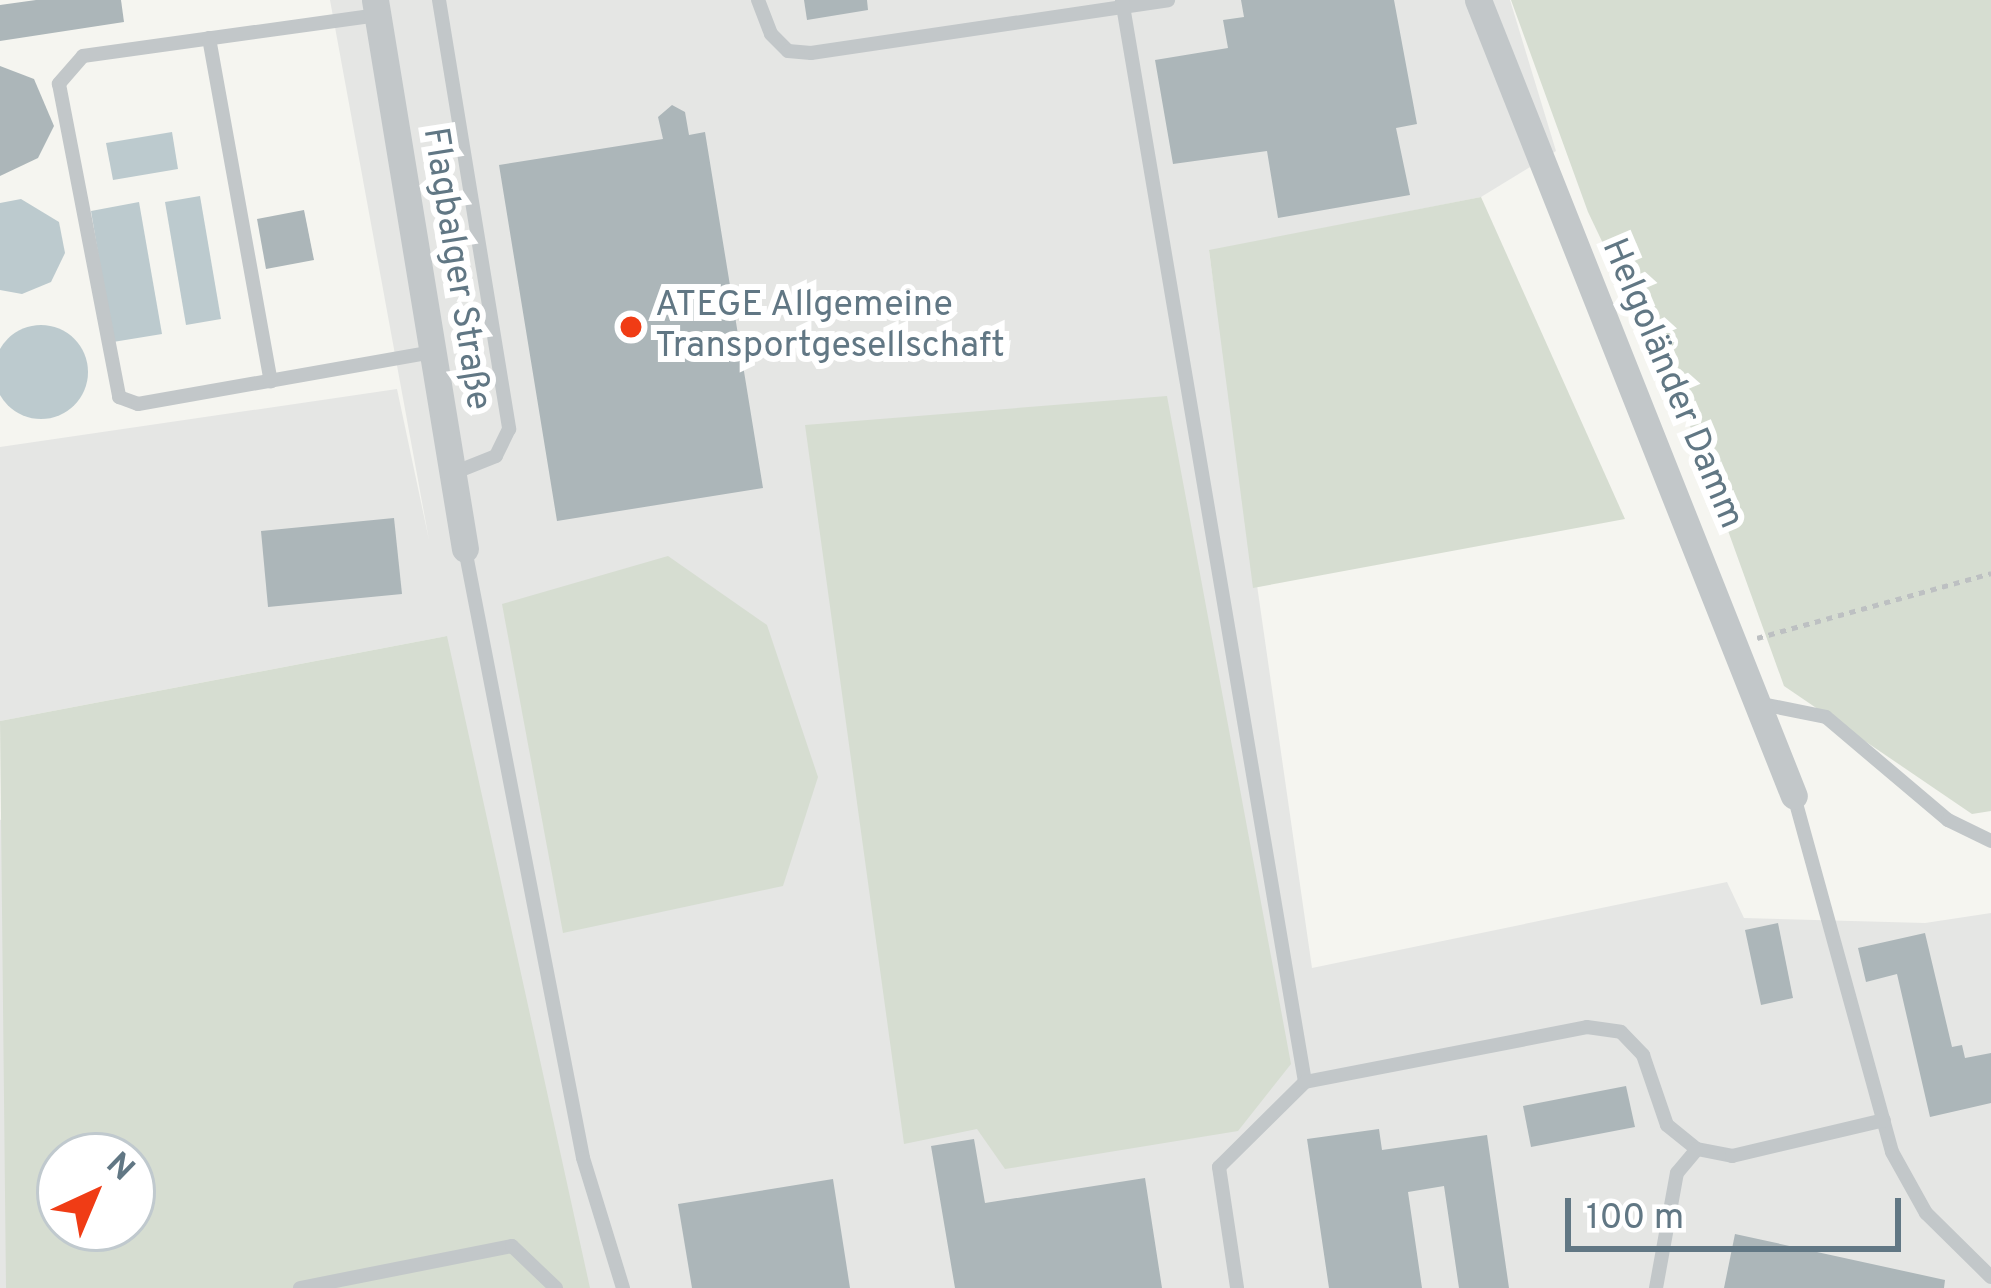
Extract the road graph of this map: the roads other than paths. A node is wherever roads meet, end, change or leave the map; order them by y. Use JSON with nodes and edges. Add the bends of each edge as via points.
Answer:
{"nodes":[{"id":1,"x":439,"y":0,"type":"edge"},
{"id":2,"x":758,"y":0,"type":"edge"},
{"id":3,"x":1168,"y":0,"type":"edge"},
{"id":4,"x":1478,"y":0,"type":"edge"},
{"id":5,"x":1123,"y":5,"type":"edge"},
{"id":6,"x":377,"y":7,"type":"edge"},
{"id":7,"x":209,"y":38,"type":"junction"},
{"id":8,"x":433,"y":352,"type":"junction"},
{"id":9,"x":271,"y":381,"type":"junction"},
{"id":10,"x":452,"y":474,"type":"junction"},
{"id":11,"x":466,"y":548,"type":"joint"},
{"id":12,"x":1762,"y":704,"type":"junction"},
{"id":13,"x":1793,"y":796,"type":"joint"},
{"id":14,"x":1991,"y":841,"type":"edge"},
{"id":15,"x":1305,"y":1082,"type":"junction"},
{"id":16,"x":1884,"y":1120,"type":"junction"},
{"id":17,"x":1697,"y":1149,"type":"junction"},
{"id":18,"x":1991,"y":1277,"type":"edge"},
{"id":19,"x":303,"y":1288,"type":"edge"},
{"id":20,"x":556,"y":1288,"type":"edge"},
{"id":21,"x":623,"y":1288,"type":"edge"},
{"id":22,"x":1238,"y":1288,"type":"edge"},
{"id":23,"x":1656,"y":1288,"type":"edge"}],
"edges":[{"from":1,"to":10,"type":"lane","via":[[509,429],[496,456]]},
{"from":2,"to":5,"type":"lane","via":[[770,34],[788,51],[811,53]]},
{"from":3,"to":5,"type":"lane"},
{"from":4,"to":12,"type":"street","name":"Helgoländer Damm"},
{"from":5,"to":15,"type":"lane"},
{"from":6,"to":7,"type":"lane"},
{"from":6,"to":8,"type":"street","name":"Flagbalger Straße"},
{"from":7,"to":9,"type":"lane"},
{"from":7,"to":9,"type":"lane","via":[[83,56],[59,84],[109,380],[138,404]]},
{"from":8,"to":9,"type":"lane"},
{"from":8,"to":10,"type":"street","name":"Flagbalger Straße"},
{"from":10,"to":11,"type":"street","name":"Flagbalger Straße"},
{"from":11,"to":21,"type":"lane","via":[[584,1158]]},
{"from":12,"to":13,"type":"street","name":"Helgoländer Damm"},
{"from":12,"to":14,"type":"lane","via":[[1826,717],[1948,820]]},
{"from":13,"to":16,"type":"lane"},
{"from":15,"to":17,"type":"lane","via":[[1587,1027],[1622,1032],[1643,1055],[1667,1125]]},
{"from":15,"to":22,"type":"lane","via":[[1219,1168]]},
{"from":16,"to":17,"type":"lane","via":[[1732,1156]]},
{"from":16,"to":18,"type":"lane","via":[[1926,1213]]},
{"from":17,"to":23,"type":"lane","via":[[1677,1174]]},
{"from":19,"to":20,"type":"lane","via":[[512,1246]]}]}
